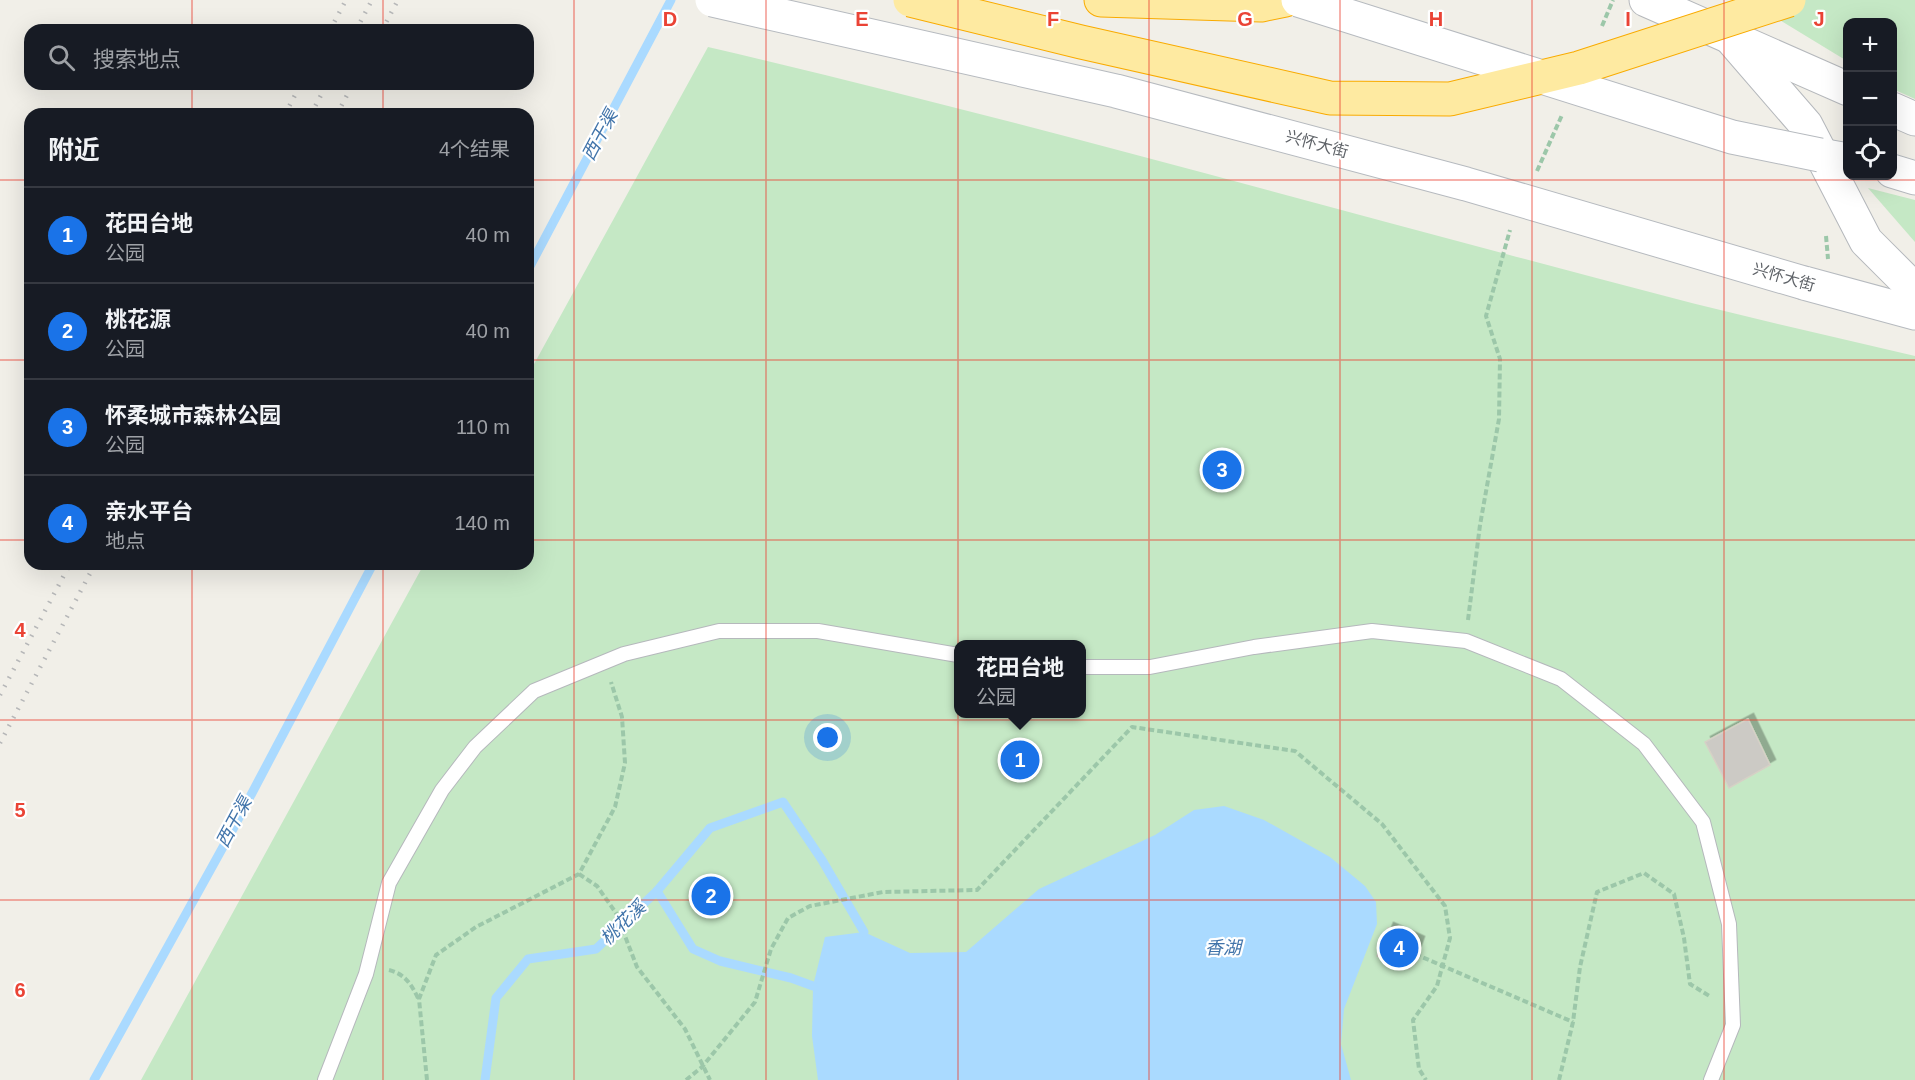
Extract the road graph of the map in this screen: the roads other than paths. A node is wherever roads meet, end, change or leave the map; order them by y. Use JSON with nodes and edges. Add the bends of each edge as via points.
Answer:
{"nodes":[{"id":1,"x":712,"y":0,"type":"edge"},
{"id":2,"x":910,"y":0,"type":"edge"},
{"id":3,"x":1101,"y":0,"type":"edge"},
{"id":4,"x":1285,"y":0,"type":"edge"},
{"id":5,"x":1298,"y":0,"type":"edge"},
{"id":6,"x":1646,"y":0,"type":"edge"},
{"id":7,"x":1789,"y":0,"type":"edge"},
{"id":8,"x":1729,"y":36,"type":"junction"},
{"id":9,"x":1843,"y":87,"type":"edge"},
{"id":10,"x":1897,"y":111,"type":"edge"},
{"id":11,"x":1915,"y":119,"type":"edge"},
{"id":12,"x":1834,"y":157,"type":"edge"},
{"id":13,"x":1897,"y":172,"type":"edge"},
{"id":14,"x":1915,"y":178,"type":"edge"},
{"id":15,"x":1915,"y":290,"type":"edge"},
{"id":16,"x":1915,"y":313,"type":"edge"},
{"id":17,"x":954,"y":653,"type":"edge"},
{"id":18,"x":1086,"y":667,"type":"edge"},
{"id":19,"x":325,"y":1080,"type":"edge"},
{"id":20,"x":1711,"y":1080,"type":"edge"}],
"edges":[{"from":1,"to":16,"type":"main road","name":"兴怀大街","bridge":true,"via":[[1116,91],[1466,184]]},
{"from":2,"to":7,"type":"highway","bridge":true,"via":[[1330,98],[1438,99],[1579,68]]},
{"from":3,"to":4,"type":"highway","via":[[1262,5]]},
{"from":5,"to":12,"type":"main road","bridge":true,"via":[[1732,137]]},
{"from":6,"to":8,"type":"main road"},
{"from":8,"to":9,"type":"main road"},
{"from":8,"to":12,"type":"main road"},
{"from":10,"to":11,"type":"main road"},
{"from":12,"to":15,"type":"main road","via":[[1866,241]]},
{"from":13,"to":14,"type":"main road"},
{"from":17,"to":19,"type":"lane","via":[[818,631],[719,631],[624,654],[534,691],[475,747],[442,790],[389,884],[366,974]]},
{"from":18,"to":20,"type":"lane","via":[[1150,667],[1254,647],[1372,631],[1466,641],[1561,679],[1644,744],[1703,822],[1729,924],[1732,990],[1733,1025]]}]}
